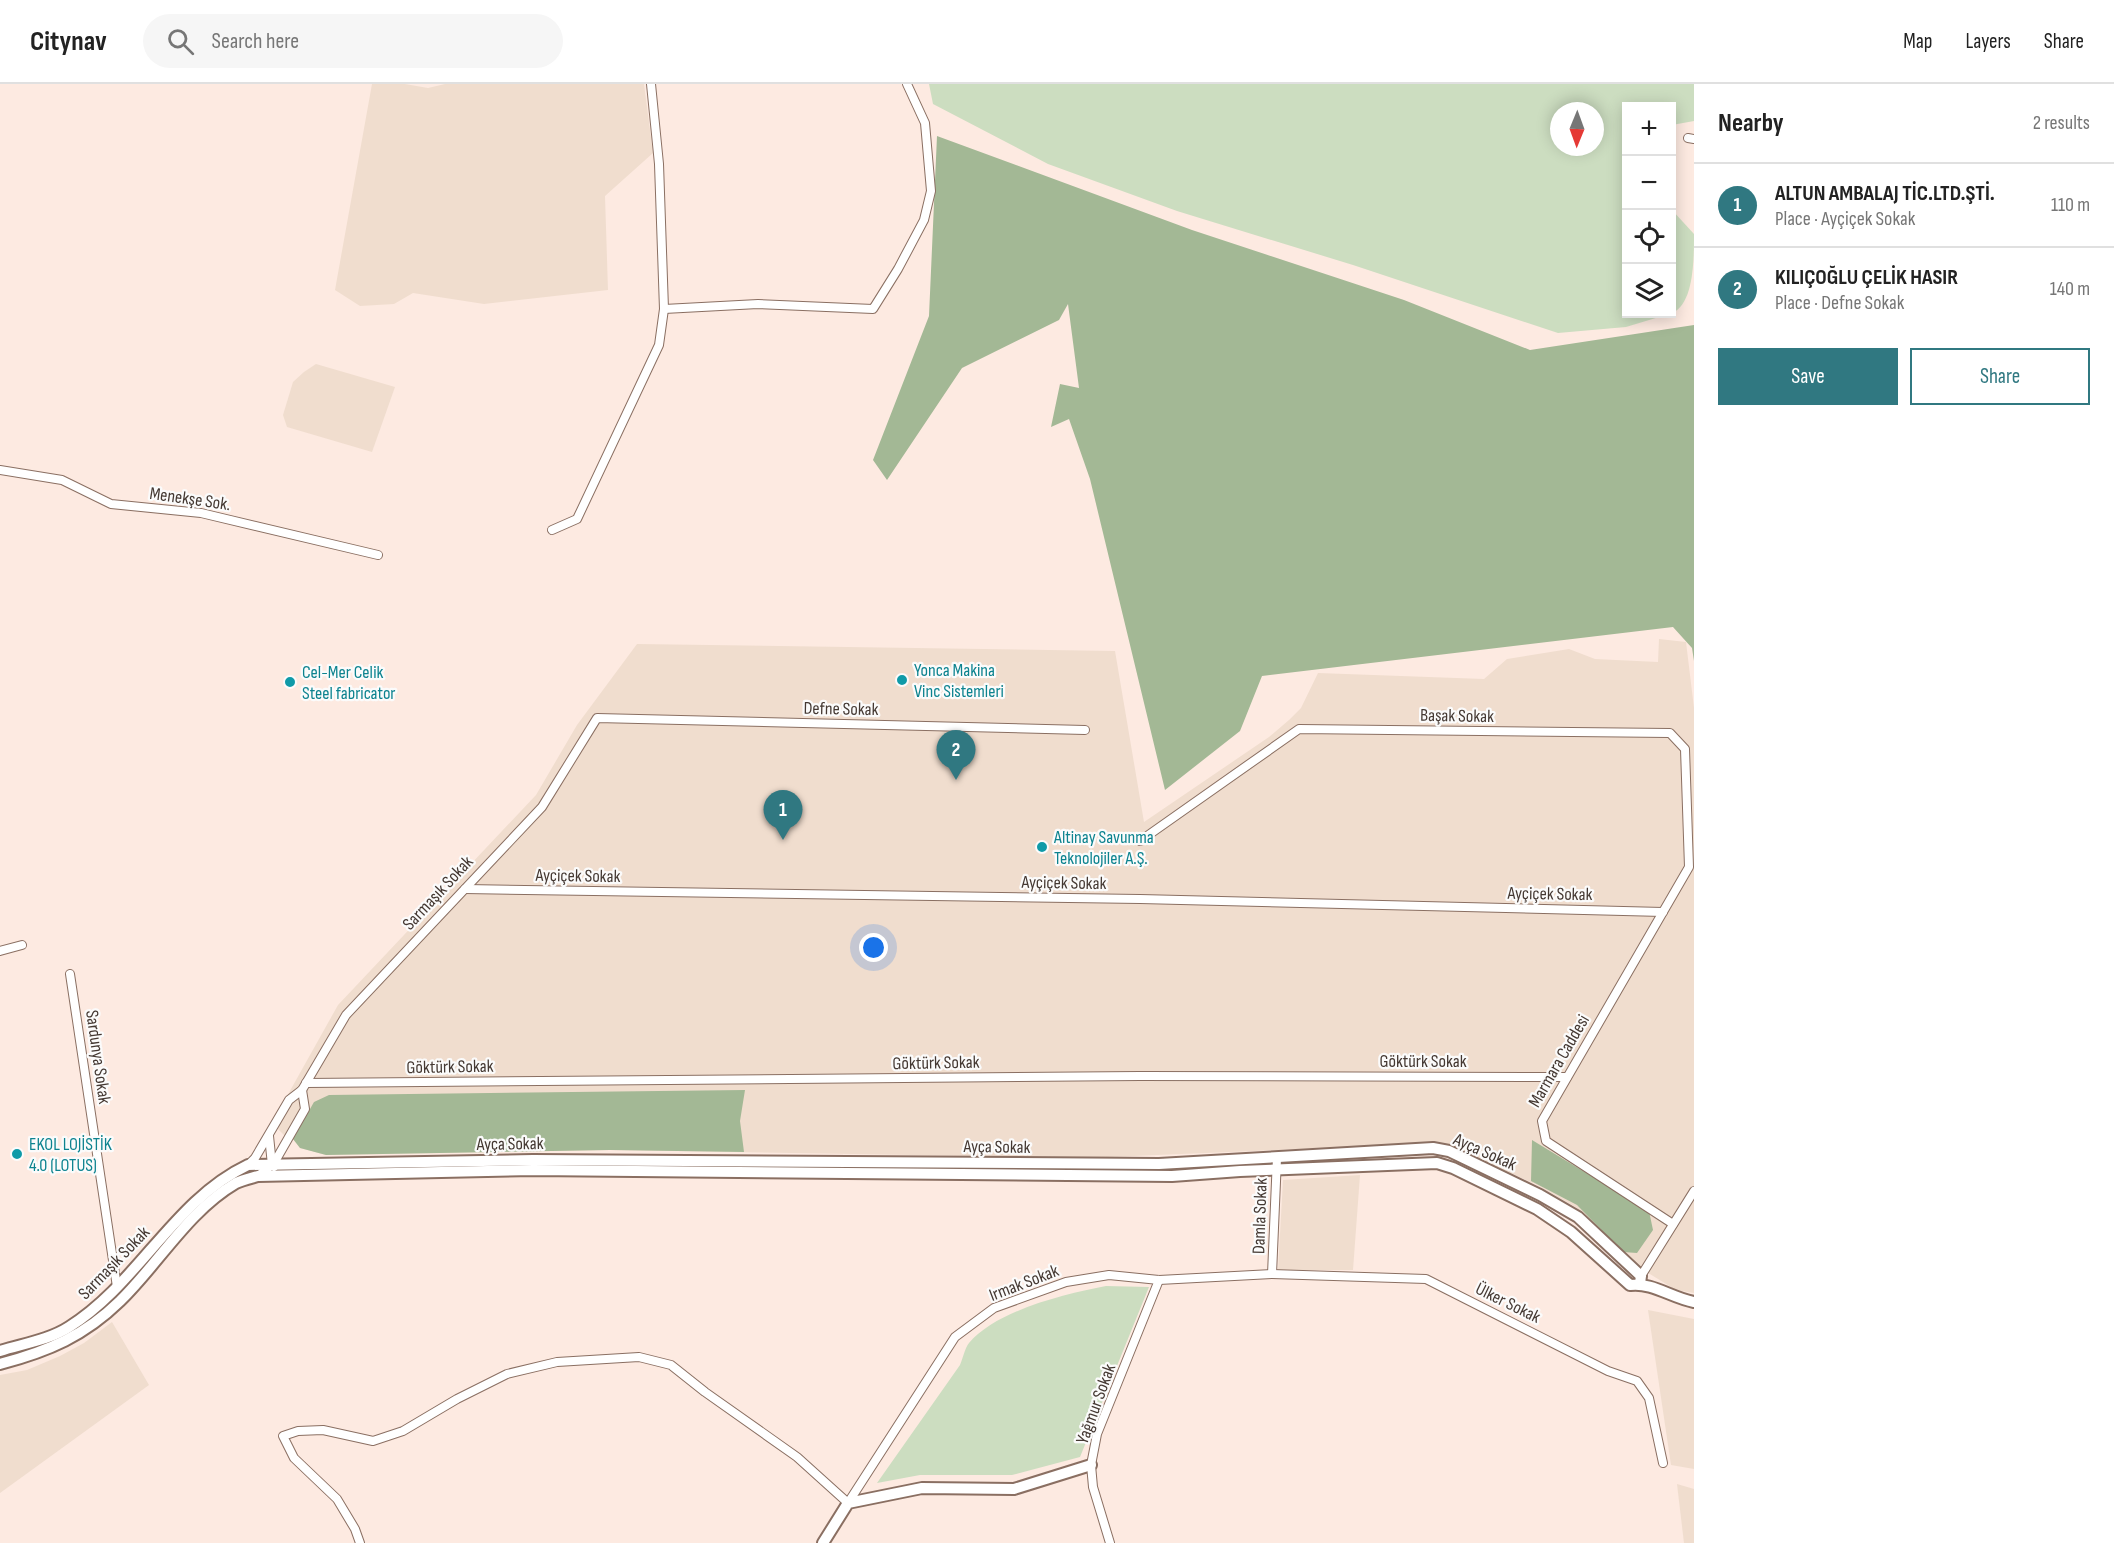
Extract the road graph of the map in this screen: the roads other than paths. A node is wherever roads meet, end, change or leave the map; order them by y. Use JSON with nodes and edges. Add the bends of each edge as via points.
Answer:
{"nodes":[{"id":1,"x":651,"y":84,"type":"edge"},
{"id":2,"x":907,"y":84,"type":"edge"},
{"id":3,"x":664,"y":309,"type":"junction"},
{"id":4,"x":0,"y":470,"type":"edge"},
{"id":5,"x":552,"y":530,"type":"dead end"},
{"id":6,"x":378,"y":555,"type":"dead end"},
{"id":7,"x":597,"y":718,"type":"joint"},
{"id":8,"x":1085,"y":730,"type":"dead end"},
{"id":9,"x":1140,"y":841,"type":"dead end"},
{"id":10,"x":1689,"y":867,"type":"joint"},
{"id":11,"x":465,"y":889,"type":"junction"},
{"id":12,"x":1663,"y":912,"type":"junction"},
{"id":13,"x":22,"y":945,"type":"dead end"},
{"id":14,"x":0,"y":951,"type":"edge"},
{"id":15,"x":70,"y":974,"type":"dead end"},
{"id":16,"x":1567,"y":1077,"type":"junction"},
{"id":17,"x":304,"y":1087,"type":"junction"},
{"id":18,"x":269,"y":1134,"type":"junction"},
{"id":19,"x":285,"y":1145,"type":"junction"},
{"id":20,"x":804,"y":1162,"type":"junction"},
{"id":21,"x":1276,"y":1164,"type":"junction"},
{"id":22,"x":272,"y":1165,"type":"junction"},
{"id":23,"x":248,"y":1166,"type":"junction"},
{"id":24,"x":295,"y":1169,"type":"junction"},
{"id":25,"x":803,"y":1174,"type":"junction"},
{"id":26,"x":258,"y":1176,"type":"junction"},
{"id":27,"x":245,"y":1180,"type":"joint"},
{"id":28,"x":1694,"y":1191,"type":"edge"},
{"id":29,"x":1673,"y":1224,"type":"junction"},
{"id":30,"x":1272,"y":1274,"type":"junction"},
{"id":31,"x":1159,"y":1280,"type":"junction"},
{"id":32,"x":1641,"y":1280,"type":"junction"},
{"id":33,"x":117,"y":1287,"type":"junction"},
{"id":34,"x":1694,"y":1302,"type":"edge"},
{"id":35,"x":101,"y":1311,"type":"junction"},
{"id":36,"x":0,"y":1351,"type":"edge"},
{"id":37,"x":0,"y":1364,"type":"edge"},
{"id":38,"x":1663,"y":1463,"type":"dead end"},
{"id":39,"x":1091,"y":1465,"type":"junction"},
{"id":40,"x":848,"y":1503,"type":"junction"},
{"id":41,"x":360,"y":1543,"type":"edge"},
{"id":42,"x":823,"y":1543,"type":"edge"},
{"id":43,"x":1110,"y":1543,"type":"edge"}],
"edges":[{"from":1,"to":3,"type":"street","via":[[659,164]]},
{"from":2,"to":3,"type":"street","via":[[925,123],[931,191],[924,220],[873,309],[758,304]]},
{"from":3,"to":5,"type":"street","via":[[659,345],[577,519]]},
{"from":4,"to":6,"type":"street","name":"Menekşe Sok.","via":[[62,480],[111,504],[201,513]]},
{"from":7,"to":8,"type":"street","name":"Defne Sokak"},
{"from":7,"to":11,"type":"street","name":"Sarmaşık Sokak","via":[[542,807]]},
{"from":9,"to":10,"type":"street","name":"Başak Sokak","via":[[1299,729],[1670,733],[1685,749]]},
{"from":10,"to":12,"type":"street","name":"Marmara Caddesi"},
{"from":11,"to":12,"type":"street","name":"Ayçiçek Sokak"},
{"from":11,"to":17,"type":"street","name":"Sarmaşık Sokak","via":[[346,1014]]},
{"from":12,"to":16,"type":"street","name":"Marmara Caddesi"},
{"from":13,"to":14,"type":"street"},
{"from":15,"to":33,"type":"street","name":"Sardunya Sokak"},
{"from":16,"to":17,"type":"street","name":"Göktürk Sokak","via":[[1129,1076]]},
{"from":16,"to":29,"type":"street","name":"Marmara Caddesi","via":[[1542,1120],[1546,1141]]},
{"from":17,"to":18,"type":"street","name":"Sarmaşık Sokak","via":[[289,1100]]},
{"from":17,"to":19,"type":"street","name":"Sarmaşık Sokak","via":[[305,1109]]},
{"from":18,"to":22,"type":"street"},
{"from":18,"to":23,"type":"street","name":"Sarmaşık Sokak"},
{"from":19,"to":22,"type":"street","name":"Sarmaşık Sokak"},
{"from":19,"to":24,"type":"street","via":[[285,1155]]},
{"from":20,"to":21,"type":"street","name":"Ayça Sokak"},
{"from":20,"to":24,"type":"street","name":"Ayça Sokak","via":[[533,1160]]},
{"from":20,"to":25,"type":"street"},
{"from":21,"to":25,"type":"street","name":"Ayça Sokak","via":[[1172,1176]]},
{"from":21,"to":30,"type":"street","name":"Damla Sokak"},
{"from":21,"to":32,"type":"street","via":[[1437,1163],[1453,1168],[1537,1209],[1572,1232],[1630,1284]]},
{"from":21,"to":32,"type":"street","name":"Ayça Sokak","via":[[1433,1148],[1449,1151],[1578,1217]]},
{"from":22,"to":23,"type":"street","name":"Ayça Sokak"},
{"from":22,"to":24,"type":"street","name":"Ayça Sokak"},
{"from":22,"to":26,"type":"street","name":"Sarmaşık Sokak"},
{"from":23,"to":33,"type":"street","name":"Sarmaşık Sokak","via":[[228,1175],[183,1214]]},
{"from":24,"to":25,"type":"street","name":"Ayça Sokak"},
{"from":24,"to":26,"type":"street","name":"Ayça Sokak"},
{"from":26,"to":27,"type":"street","name":"Ayça Sokak"},
{"from":27,"to":35,"type":"street","name":"Sarmaşık Sokak","via":[[200,1210],[121,1300]]},
{"from":28,"to":29,"type":"street"},
{"from":29,"to":32,"type":"street"},
{"from":30,"to":31,"type":"street","name":"Irmak Sokak"},
{"from":30,"to":38,"type":"street","name":"Ülker Sokak","via":[[1426,1279],[1608,1371],[1637,1381],[1649,1398]]},
{"from":31,"to":39,"type":"street","name":"Yağmur Sokak","via":[[1097,1434]]},
{"from":31,"to":40,"type":"street","name":"Irmak Sokak","via":[[1109,1275],[1066,1282],[994,1308],[955,1337]]},
{"from":32,"to":34,"type":"street","name":"Ayça Sokak"},
{"from":33,"to":35,"type":"street","name":"Sarmaşık Sokak"},
{"from":35,"to":36,"type":"street","name":"Sarmaşık Sokak","via":[[48,1337]]},
{"from":35,"to":37,"type":"street","name":"Sarmaşık Sokak","via":[[76,1337]]},
{"from":39,"to":40,"type":"street","via":[[1014,1489],[922,1488]]},
{"from":39,"to":43,"type":"street","name":"Yağmur Sokak","via":[[1093,1487]]},
{"from":40,"to":41,"type":"street","via":[[797,1457],[671,1365],[639,1357],[557,1362],[507,1374],[403,1431],[373,1441],[323,1430],[283,1436],[294,1458],[337,1499]]},
{"from":40,"to":42,"type":"street"}]}
